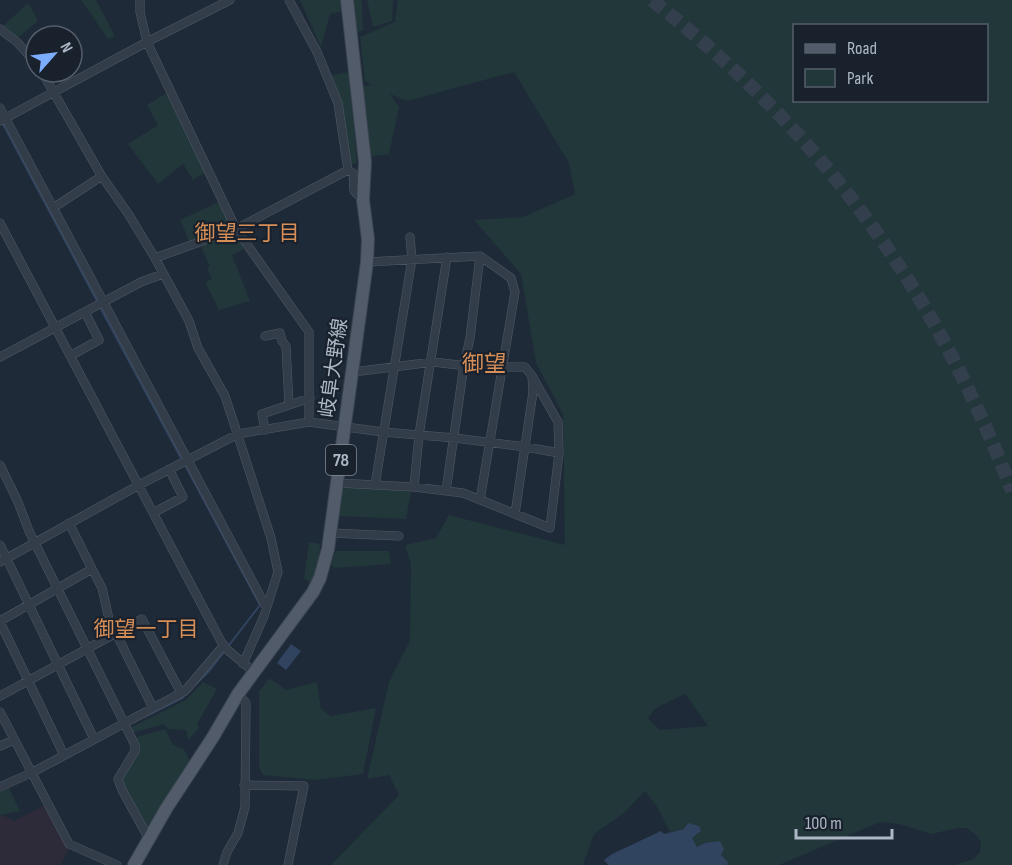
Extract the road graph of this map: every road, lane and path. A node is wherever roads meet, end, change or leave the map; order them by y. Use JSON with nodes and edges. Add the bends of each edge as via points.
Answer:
{"nodes":[{"id":1,"x":140,"y":0,"type":"edge"},
{"id":2,"x":230,"y":0,"type":"edge"},
{"id":3,"x":289,"y":0,"type":"edge"},
{"id":4,"x":346,"y":0,"type":"edge"},
{"id":5,"x":0,"y":29,"type":"edge"},
{"id":6,"x":147,"y":42,"type":"junction"},
{"id":7,"x":24,"y":50,"type":"edge"},
{"id":8,"x":48,"y":84,"type":"edge"},
{"id":9,"x":52,"y":93,"type":"junction"},
{"id":10,"x":0,"y":108,"type":"edge"},
{"id":11,"x":3,"y":119,"type":"edge"},
{"id":12,"x":348,"y":170,"type":"junction"},
{"id":13,"x":102,"y":176,"type":"junction"},
{"id":14,"x":363,"y":200,"type":"junction"},
{"id":15,"x":53,"y":207,"type":"junction"},
{"id":16,"x":0,"y":223,"type":"edge"},
{"id":17,"x":236,"y":229,"type":"junction"},
{"id":18,"x":410,"y":237,"type":"dead end"},
{"id":19,"x":480,"y":256,"type":"junction"},
{"id":20,"x":447,"y":257,"type":"junction"},
{"id":21,"x":155,"y":258,"type":"junction"},
{"id":22,"x":412,"y":259,"type":"junction"},
{"id":23,"x":368,"y":262,"type":"junction"},
{"id":24,"x":163,"y":274,"type":"junction"},
{"id":25,"x":103,"y":302,"type":"junction"},
{"id":26,"x":85,"y":312,"type":"junction"},
{"id":27,"x":56,"y":327,"type":"junction"},
{"id":28,"x":265,"y":336,"type":"dead end"},
{"id":29,"x":70,"y":356,"type":"junction"},
{"id":30,"x":0,"y":357,"type":"edge"},
{"id":31,"x":430,"y":362,"type":"junction"},
{"id":32,"x":464,"y":365,"type":"junction"},
{"id":33,"x":394,"y":367,"type":"junction"},
{"id":34,"x":503,"y":367,"type":"junction"},
{"id":35,"x":353,"y":372,"type":"junction"},
{"id":36,"x":532,"y":376,"type":"junction"},
{"id":37,"x":310,"y":398,"type":"junction"},
{"id":38,"x":289,"y":405,"type":"junction"},
{"id":39,"x":309,"y":422,"type":"junction"},
{"id":40,"x":345,"y":427,"type":"junction"},
{"id":41,"x":265,"y":430,"type":"junction"},
{"id":42,"x":383,"y":432,"type":"junction"},
{"id":43,"x":238,"y":434,"type":"junction"},
{"id":44,"x":419,"y":435,"type":"junction"},
{"id":45,"x":454,"y":438,"type":"junction"},
{"id":46,"x":491,"y":442,"type":"junction"},
{"id":47,"x":526,"y":447,"type":"junction"},
{"id":48,"x":559,"y":453,"type":"junction"},
{"id":49,"x":187,"y":460,"type":"junction"},
{"id":50,"x":0,"y":465,"type":"edge"},
{"id":51,"x":169,"y":470,"type":"junction"},
{"id":52,"x":338,"y":483,"type":"junction"},
{"id":53,"x":139,"y":485,"type":"junction"},
{"id":54,"x":375,"y":485,"type":"junction"},
{"id":55,"x":414,"y":487,"type":"junction"},
{"id":56,"x":446,"y":491,"type":"junction"},
{"id":57,"x":480,"y":500,"type":"junction"},
{"id":58,"x":154,"y":512,"type":"junction"},
{"id":59,"x":515,"y":514,"type":"junction"},
{"id":60,"x":69,"y":523,"type":"junction"},
{"id":61,"x":331,"y":533,"type":"junction"},
{"id":62,"x":399,"y":536,"type":"dead end"},
{"id":63,"x":35,"y":542,"type":"junction"},
{"id":64,"x":0,"y":545,"type":"edge"},
{"id":65,"x":3,"y":560,"type":"edge"},
{"id":66,"x":92,"y":569,"type":"junction"},
{"id":67,"x":58,"y":588,"type":"junction"},
{"id":68,"x":29,"y":604,"type":"junction"},
{"id":69,"x":267,"y":606,"type":"junction"},
{"id":70,"x":0,"y":622,"type":"edge"},
{"id":71,"x":116,"y":633,"type":"junction"},
{"id":72,"x":224,"y":645,"type":"junction"},
{"id":73,"x":86,"y":648,"type":"junction"},
{"id":74,"x":58,"y":664,"type":"junction"},
{"id":75,"x":243,"y":664,"type":"junction"},
{"id":76,"x":254,"y":672,"type":"junction"},
{"id":77,"x":29,"y":681,"type":"junction"},
{"id":78,"x":181,"y":693,"type":"junction"},
{"id":79,"x":238,"y":694,"type":"junction"},
{"id":80,"x":0,"y":696,"type":"edge"},
{"id":81,"x":153,"y":708,"type":"junction"},
{"id":82,"x":0,"y":712,"type":"edge"},
{"id":83,"x":123,"y":723,"type":"junction"},
{"id":84,"x":94,"y":739,"type":"junction"},
{"id":85,"x":14,"y":740,"type":"junction"},
{"id":86,"x":0,"y":746,"type":"edge"},
{"id":87,"x":64,"y":755,"type":"junction"},
{"id":88,"x":31,"y":773,"type":"junction"},
{"id":89,"x":244,"y":784,"type":"junction"},
{"id":90,"x":0,"y":787,"type":"edge"},
{"id":91,"x":149,"y":839,"type":"junction"},
{"id":92,"x":117,"y":865,"type":"edge"},
{"id":93,"x":134,"y":865,"type":"edge"},
{"id":94,"x":224,"y":865,"type":"edge"},
{"id":95,"x":288,"y":865,"type":"edge"}],
"edges":[{"from":1,"to":6,"type":"street"},
{"from":2,"to":6,"type":"street"},
{"from":3,"to":12,"type":"street","via":[[338,103]]},
{"from":4,"to":14,"type":"main road","name":"岐阜大野線","number":"78","via":[[365,162]]},
{"from":5,"to":7,"type":"street"},
{"from":6,"to":9,"type":"street"},
{"from":6,"to":17,"type":"street"},
{"from":8,"to":9,"type":"street"},
{"from":9,"to":11,"type":"street"},
{"from":9,"to":13,"type":"street"},
{"from":10,"to":11,"type":"street"},
{"from":11,"to":15,"type":"street"},
{"from":12,"to":14,"type":"street","via":[[353,173],[354,191]]},
{"from":12,"to":17,"type":"street"},
{"from":13,"to":15,"type":"street"},
{"from":13,"to":21,"type":"street"},
{"from":14,"to":23,"type":"main road","name":"岐阜大野線","number":"78"},
{"from":15,"to":25,"type":"street"},
{"from":16,"to":27,"type":"street"},
{"from":17,"to":21,"type":"street"},
{"from":17,"to":37,"type":"street","via":[[309,332]]},
{"from":18,"to":22,"type":"street"},
{"from":19,"to":20,"type":"street"},
{"from":19,"to":32,"type":"street"},
{"from":19,"to":34,"type":"street","via":[[510,278],[515,292]]},
{"from":20,"to":22,"type":"street"},
{"from":20,"to":31,"type":"street"},
{"from":21,"to":24,"type":"street"},
{"from":22,"to":23,"type":"street"},
{"from":22,"to":33,"type":"street"},
{"from":23,"to":35,"type":"main road","name":"岐阜大野線","number":"78"},
{"from":24,"to":25,"type":"street"},
{"from":24,"to":43,"type":"street","via":[[225,396]]},
{"from":25,"to":26,"type":"street"},
{"from":25,"to":49,"type":"street"},
{"from":26,"to":27,"type":"street"},
{"from":26,"to":29,"type":"street","via":[[99,340]]},
{"from":27,"to":29,"type":"street"},
{"from":27,"to":30,"type":"street"},
{"from":28,"to":38,"type":"street","via":[[280,333],[286,346]]},
{"from":29,"to":53,"type":"street"},
{"from":31,"to":32,"type":"street"},
{"from":31,"to":33,"type":"street"},
{"from":31,"to":44,"type":"street"},
{"from":32,"to":34,"type":"street"},
{"from":32,"to":45,"type":"street"},
{"from":33,"to":35,"type":"street"},
{"from":33,"to":42,"type":"street"},
{"from":34,"to":36,"type":"street","via":[[525,366]]},
{"from":34,"to":46,"type":"street"},
{"from":35,"to":40,"type":"main road","name":"岐阜大野線","number":"78"},
{"from":36,"to":47,"type":"street"},
{"from":36,"to":48,"type":"street","via":[[558,422]]},
{"from":37,"to":38,"type":"street"},
{"from":37,"to":39,"type":"street"},
{"from":38,"to":41,"type":"street","via":[[262,414]]},
{"from":39,"to":40,"type":"street"},
{"from":39,"to":41,"type":"street"},
{"from":40,"to":42,"type":"street"},
{"from":40,"to":52,"type":"main road","name":"岐阜大野線","number":"78"},
{"from":41,"to":43,"type":"street"},
{"from":42,"to":44,"type":"street"},
{"from":42,"to":54,"type":"street"},
{"from":43,"to":49,"type":"street"},
{"from":43,"to":69,"type":"street","via":[[276,559],[278,572]]},
{"from":44,"to":45,"type":"street"},
{"from":44,"to":55,"type":"street"},
{"from":45,"to":46,"type":"street"},
{"from":45,"to":56,"type":"street"},
{"from":46,"to":47,"type":"street"},
{"from":46,"to":57,"type":"street"},
{"from":47,"to":48,"type":"street"},
{"from":47,"to":59,"type":"street"},
{"from":48,"to":59,"type":"street","via":[[550,528]]},
{"from":49,"to":51,"type":"street"},
{"from":49,"to":69,"type":"street"},
{"from":50,"to":63,"type":"street"},
{"from":51,"to":53,"type":"street"},
{"from":51,"to":58,"type":"street","via":[[183,497]]},
{"from":52,"to":54,"type":"street"},
{"from":52,"to":61,"type":"main road","name":"岐阜大野線","number":"78"},
{"from":53,"to":58,"type":"street"},
{"from":53,"to":60,"type":"street"},
{"from":54,"to":55,"type":"street"},
{"from":55,"to":56,"type":"street"},
{"from":56,"to":57,"type":"street"},
{"from":57,"to":59,"type":"street"},
{"from":58,"to":72,"type":"street"},
{"from":60,"to":63,"type":"street"},
{"from":60,"to":66,"type":"street"},
{"from":61,"to":62,"type":"street"},
{"from":61,"to":76,"type":"main road","name":"岐阜大野線","number":"78","via":[[316,587]]},
{"from":63,"to":65,"type":"street"},
{"from":63,"to":67,"type":"street"},
{"from":64,"to":65,"type":"street"},
{"from":65,"to":68,"type":"street"},
{"from":66,"to":67,"type":"street"},
{"from":66,"to":71,"type":"street"},
{"from":67,"to":68,"type":"street"},
{"from":67,"to":73,"type":"street"},
{"from":68,"to":70,"type":"street"},
{"from":68,"to":74,"type":"street"},
{"from":69,"to":75,"type":"street"},
{"from":70,"to":77,"type":"street"},
{"from":71,"to":73,"type":"street"},
{"from":71,"to":78,"type":"street","via":[[142,619]]},
{"from":71,"to":81,"type":"street"},
{"from":72,"to":75,"type":"street"},
{"from":72,"to":78,"type":"street"},
{"from":73,"to":74,"type":"street"},
{"from":73,"to":83,"type":"street"},
{"from":74,"to":77,"type":"street"},
{"from":74,"to":84,"type":"street"},
{"from":75,"to":76,"type":"street"},
{"from":76,"to":79,"type":"main road","name":"岐阜大野線","number":"78"},
{"from":77,"to":80,"type":"street"},
{"from":77,"to":87,"type":"street"},
{"from":78,"to":81,"type":"street"},
{"from":79,"to":89,"type":"street","via":[[246,704]]},
{"from":79,"to":91,"type":"main road","name":"岐阜大野線","number":"78"},
{"from":81,"to":83,"type":"street"},
{"from":82,"to":85,"type":"street"},
{"from":83,"to":84,"type":"street"},
{"from":83,"to":91,"type":"street","via":[[135,751],[118,779]]},
{"from":84,"to":87,"type":"street"},
{"from":85,"to":86,"type":"street"},
{"from":85,"to":88,"type":"street"},
{"from":87,"to":88,"type":"street"},
{"from":88,"to":90,"type":"street"},
{"from":88,"to":92,"type":"street","via":[[69,844]]},
{"from":89,"to":94,"type":"street","via":[[245,807]]},
{"from":89,"to":95,"type":"street","via":[[304,786]]},
{"from":91,"to":93,"type":"main road","name":"岐阜大野線","number":"78"}]}
